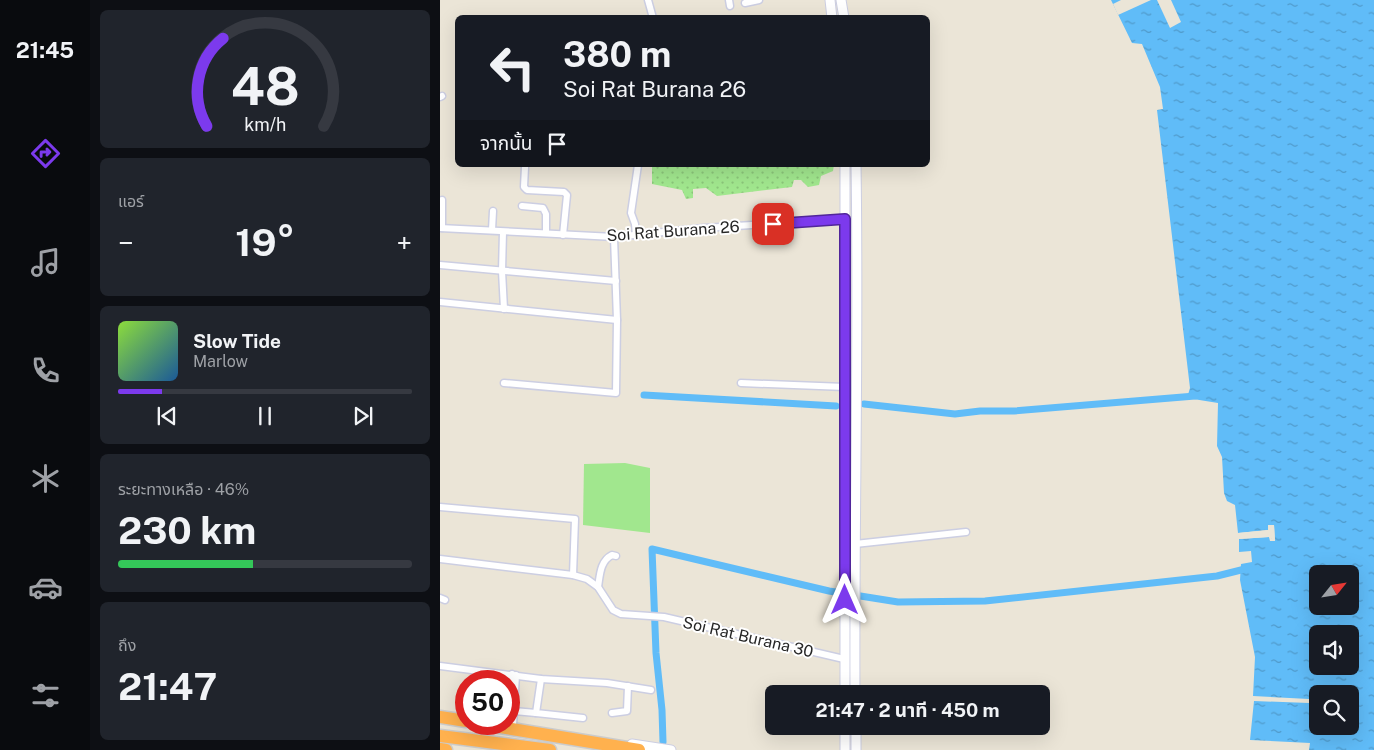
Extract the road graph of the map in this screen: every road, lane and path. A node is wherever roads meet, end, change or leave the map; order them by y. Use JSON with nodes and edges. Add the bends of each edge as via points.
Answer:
{"nodes":[{"id":1,"x":648,"y":0,"type":"edge"},
{"id":2,"x":758,"y":0,"type":"edge"},
{"id":3,"x":830,"y":0,"type":"edge"},
{"id":4,"x":841,"y":0,"type":"edge"},
{"id":5,"x":745,"y":3,"type":"dead end"},
{"id":6,"x":652,"y":15,"type":"edge"},
{"id":7,"x":832,"y":15,"type":"edge"},
{"id":8,"x":844,"y":15,"type":"edge"},
{"id":9,"x":525,"y":167,"type":"dead end"},
{"id":10,"x":638,"y":167,"type":"edge"},
{"id":11,"x":844,"y":167,"type":"edge"},
{"id":12,"x":856,"y":167,"type":"edge"},
{"id":13,"x":442,"y":200,"type":"dead end"},
{"id":14,"x":522,"y":206,"type":"dead end"},
{"id":15,"x":493,"y":211,"type":"dead end"},
{"id":16,"x":845,"y":219,"type":"junction"},
{"id":17,"x":441,"y":228,"type":"edge"},
{"id":18,"x":492,"y":230,"type":"junction"},
{"id":19,"x":502,"y":232,"type":"junction"},
{"id":20,"x":546,"y":233,"type":"junction"},
{"id":21,"x":563,"y":235,"type":"junction"},
{"id":22,"x":636,"y":236,"type":"junction"},
{"id":23,"x":614,"y":237,"type":"junction"},
{"id":24,"x":440,"y":265,"type":"edge"},
{"id":25,"x":502,"y":271,"type":"junction"},
{"id":26,"x":616,"y":281,"type":"junction"},
{"id":27,"x":440,"y":302,"type":"edge"},
{"id":28,"x":504,"y":309,"type":"junction"},
{"id":29,"x":617,"y":320,"type":"junction"},
{"id":30,"x":504,"y":382,"type":"dead end"},
{"id":31,"x":742,"y":383,"type":"dead end"},
{"id":32,"x":845,"y":387,"type":"junction"},
{"id":33,"x":440,"y":507,"type":"edge"},
{"id":34,"x":966,"y":532,"type":"dead end"},
{"id":35,"x":855,"y":544,"type":"junction"},
{"id":36,"x":616,"y":556,"type":"dead end"},
{"id":37,"x":440,"y":559,"type":"edge"},
{"id":38,"x":573,"y":575,"type":"junction"},
{"id":39,"x":598,"y":587,"type":"junction"},
{"id":40,"x":850,"y":596,"type":"junction"},
{"id":41,"x":844,"y":659,"type":"junction"},
{"id":42,"x":440,"y":666,"type":"edge"},
{"id":43,"x":473,"y":670,"type":"edge"},
{"id":44,"x":520,"y":676,"type":"edge"},
{"id":45,"x":541,"y":679,"type":"junction"},
{"id":46,"x":844,"y":685,"type":"edge"},
{"id":47,"x":855,"y":685,"type":"edge"},
{"id":48,"x":628,"y":686,"type":"junction"},
{"id":49,"x":651,"y":690,"type":"dead end"},
{"id":50,"x":440,"y":711,"type":"edge"},
{"id":51,"x":520,"y":712,"type":"edge"},
{"id":52,"x":536,"y":713,"type":"junction"},
{"id":53,"x":612,"y":713,"type":"dead end"},
{"id":54,"x":455,"y":714,"type":"edge"},
{"id":55,"x":440,"y":717,"type":"edge"},
{"id":56,"x":583,"y":718,"type":"dead end"},
{"id":57,"x":455,"y":719,"type":"edge"},
{"id":58,"x":520,"y":726,"type":"edge"},
{"id":59,"x":520,"y":730,"type":"edge"},
{"id":60,"x":845,"y":735,"type":"edge"},
{"id":61,"x":856,"y":735,"type":"edge"},
{"id":62,"x":440,"y":736,"type":"edge"},
{"id":63,"x":440,"y":749,"type":"edge"},
{"id":64,"x":446,"y":750,"type":"edge"},
{"id":65,"x":550,"y":750,"type":"edge"},
{"id":66,"x":639,"y":750,"type":"edge"},
{"id":67,"x":671,"y":750,"type":"edge"},
{"id":68,"x":845,"y":750,"type":"edge"},
{"id":69,"x":856,"y":750,"type":"edge"}],
"edges":[{"from":1,"to":6,"type":"street"},
{"from":2,"to":5,"type":"street"},
{"from":3,"to":7,"type":"main road"},
{"from":4,"to":8,"type":"main road"},
{"from":9,"to":21,"type":"street","via":[[524,187],[527,190],[568,195]]},
{"from":10,"to":22,"type":"street","via":[[631,213]]},
{"from":11,"to":16,"type":"main road"},
{"from":12,"to":35,"type":"main road"},
{"from":13,"to":17,"type":"street"},
{"from":14,"to":20,"type":"street","via":[[543,208]]},
{"from":15,"to":18,"type":"street"},
{"from":16,"to":22,"type":"street","name":"Soi Rat Burana 26"},
{"from":16,"to":32,"type":"main road"},
{"from":17,"to":18,"type":"street","name":"Soi Rat Burana 26"},
{"from":18,"to":19,"type":"street","name":"Soi Rat Burana 26"},
{"from":19,"to":20,"type":"street","name":"Soi Rat Burana 26"},
{"from":19,"to":25,"type":"street"},
{"from":20,"to":21,"type":"street","name":"Soi Rat Burana 26"},
{"from":21,"to":23,"type":"street","name":"Soi Rat Burana 26"},
{"from":22,"to":23,"type":"street","name":"Soi Rat Burana 26"},
{"from":23,"to":26,"type":"street"},
{"from":24,"to":25,"type":"street"},
{"from":25,"to":26,"type":"street"},
{"from":25,"to":28,"type":"street"},
{"from":26,"to":29,"type":"street"},
{"from":27,"to":28,"type":"street"},
{"from":28,"to":29,"type":"street"},
{"from":29,"to":30,"type":"street","via":[[616,393]]},
{"from":31,"to":32,"type":"street"},
{"from":32,"to":40,"type":"main road"},
{"from":33,"to":38,"type":"street","via":[[575,519]]},
{"from":34,"to":35,"type":"street"},
{"from":35,"to":40,"type":"main road"},
{"from":36,"to":39,"type":"street","via":[[605,561]]},
{"from":37,"to":38,"type":"street"},
{"from":38,"to":39,"type":"street"},
{"from":39,"to":41,"type":"street","name":"Soi Rat Burana 30","via":[[612,610],[621,614],[664,617]]},
{"from":40,"to":41,"type":"main road"},
{"from":40,"to":47,"type":"main road"},
{"from":41,"to":46,"type":"main road"},
{"from":42,"to":43,"type":"street"},
{"from":44,"to":45,"type":"street"},
{"from":45,"to":48,"type":"street"},
{"from":45,"to":52,"type":"street"},
{"from":48,"to":49,"type":"street"},
{"from":48,"to":53,"type":"street","via":[[628,710]]},
{"from":50,"to":54,"type":"main road"},
{"from":51,"to":52,"type":"street"},
{"from":52,"to":56,"type":"street"},
{"from":55,"to":57,"type":"highway"},
{"from":58,"to":67,"type":"main road"},
{"from":59,"to":66,"type":"highway"},
{"from":60,"to":68,"type":"main road"},
{"from":61,"to":69,"type":"main road"},
{"from":62,"to":65,"type":"highway"},
{"from":63,"to":64,"type":"highway"}]}
